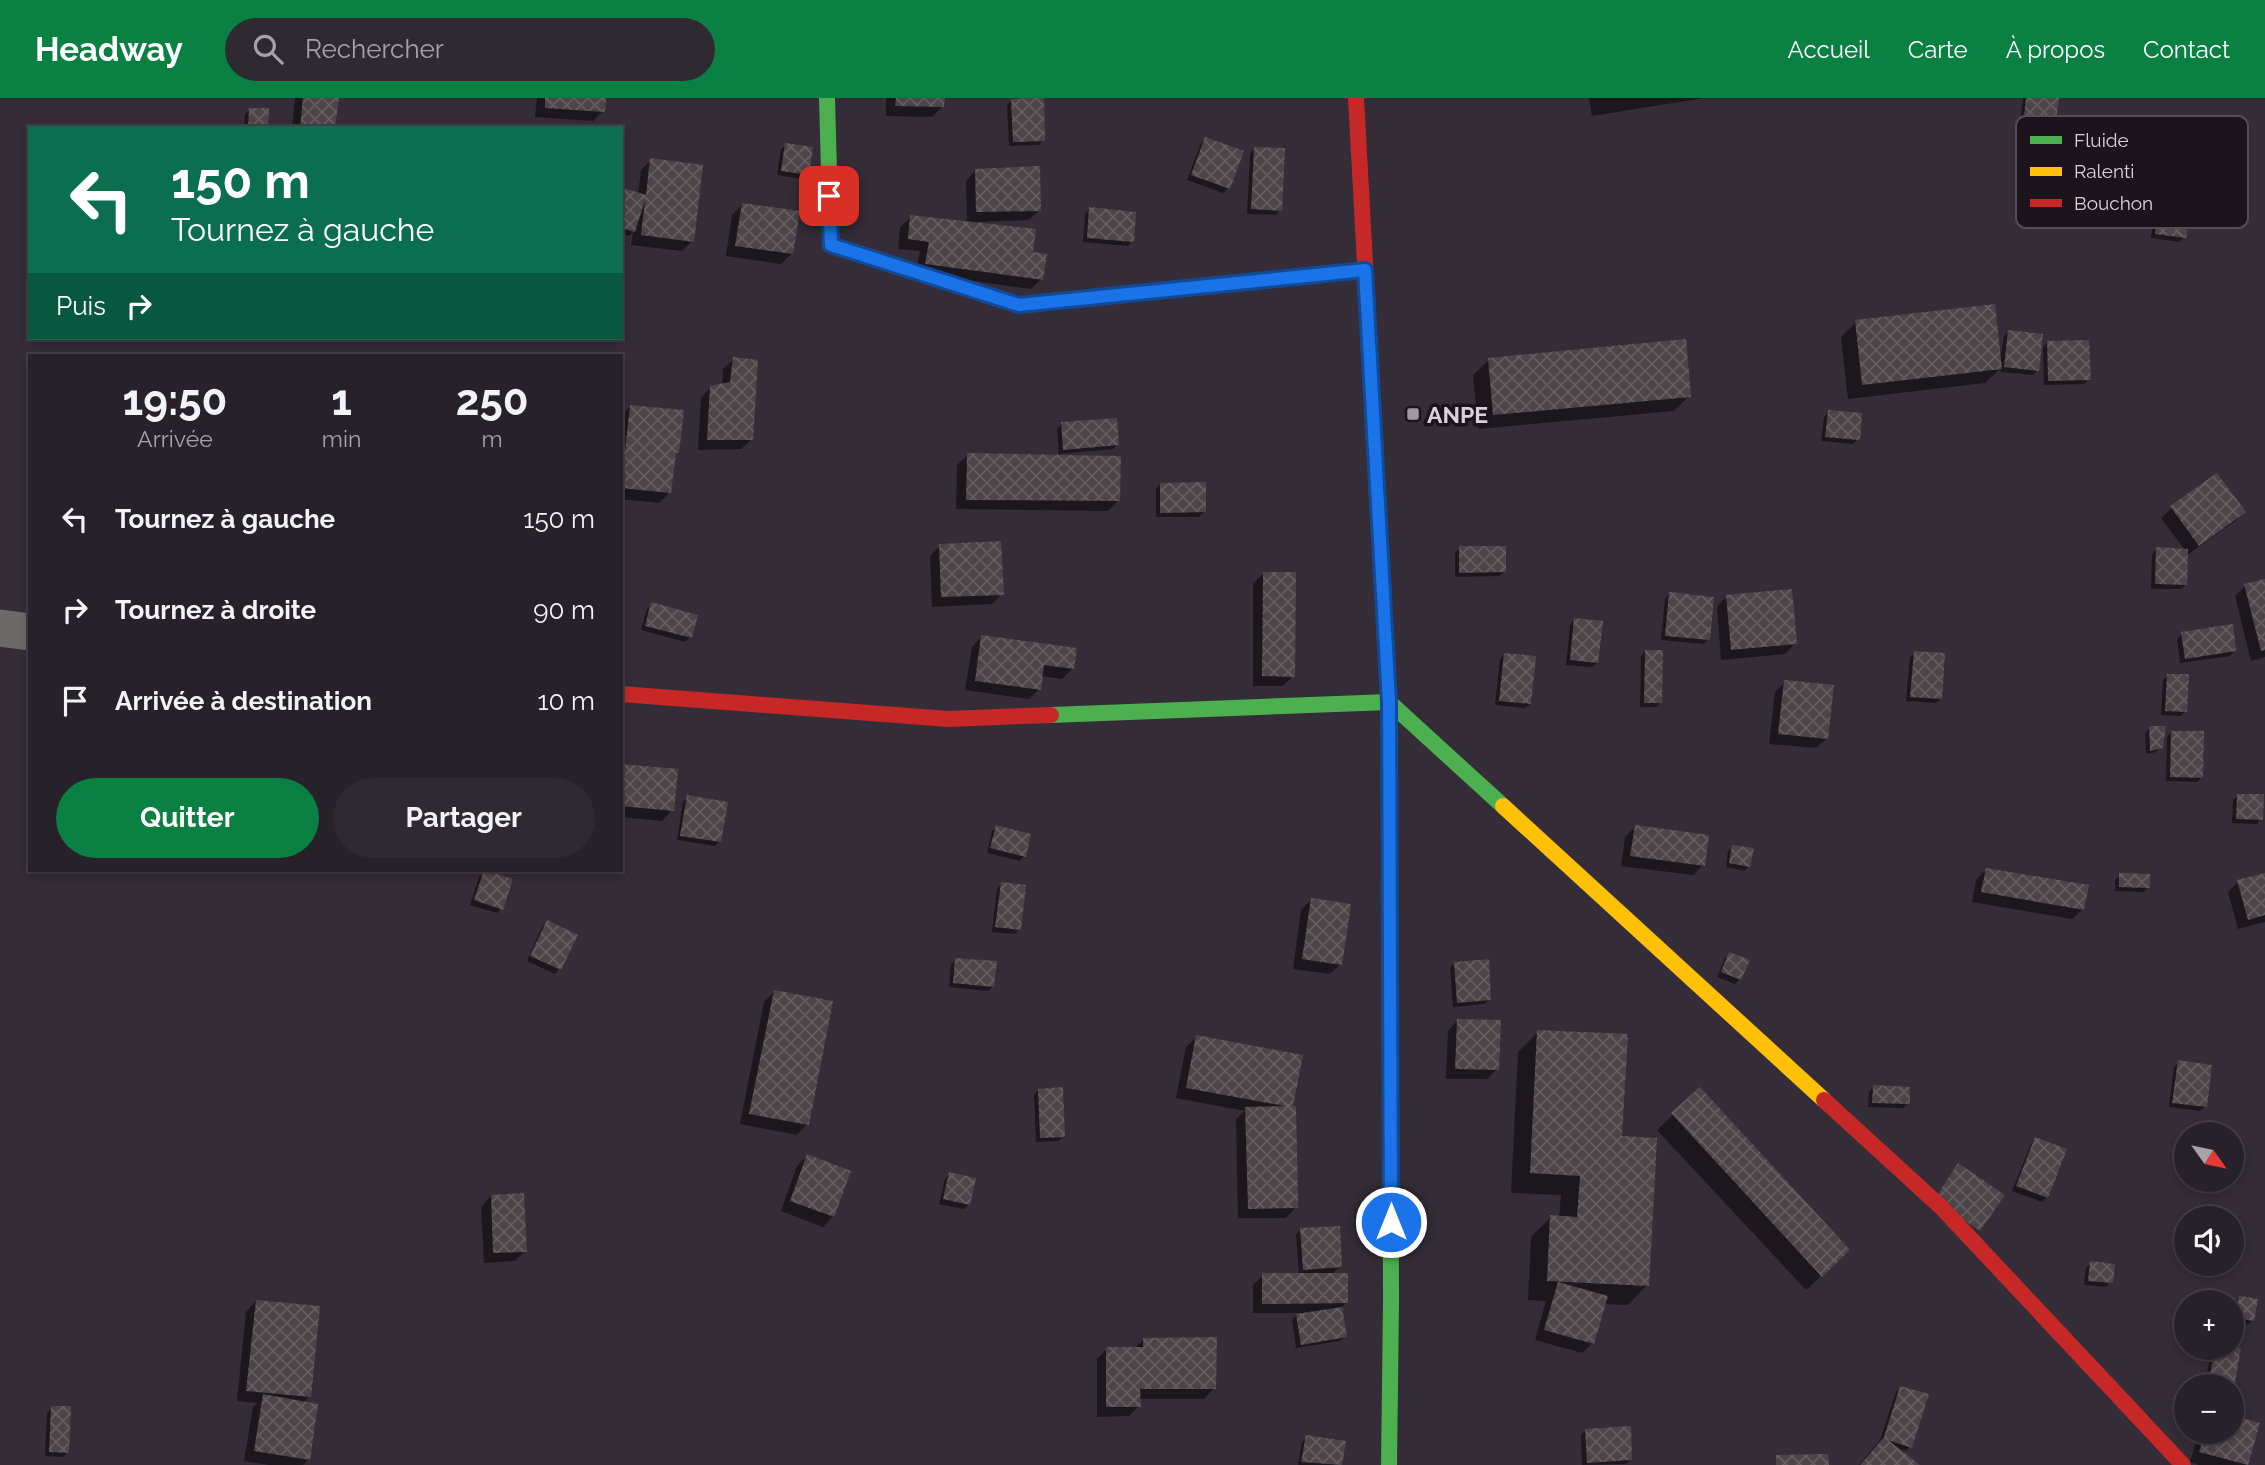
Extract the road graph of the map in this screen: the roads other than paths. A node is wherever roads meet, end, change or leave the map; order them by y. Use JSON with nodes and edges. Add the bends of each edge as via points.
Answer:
{"nodes":[{"id":1,"x":827,"y":98,"type":"edge"},
{"id":2,"x":1356,"y":98,"type":"edge"},
{"id":3,"x":1365,"y":270,"type":"junction"},
{"id":4,"x":0,"y":628,"type":"edge"},
{"id":5,"x":28,"y":632,"type":"edge"},
{"id":6,"x":623,"y":694,"type":"edge"},
{"id":7,"x":1389,"y":702,"type":"junction"},
{"id":8,"x":1389,"y":1465,"type":"edge"},
{"id":9,"x":2183,"y":1465,"type":"edge"}],
"edges":[{"from":1,"to":3,"type":"street","via":[[831,245],[893,265],[1019,305]]},
{"from":2,"to":3,"type":"street"},
{"from":3,"to":7,"type":"street"},
{"from":4,"to":5,"type":"street"},
{"from":6,"to":7,"type":"street","via":[[948,719]]},
{"from":7,"to":8,"type":"street"},
{"from":7,"to":9,"type":"street","via":[[1941,1207]]}]}
